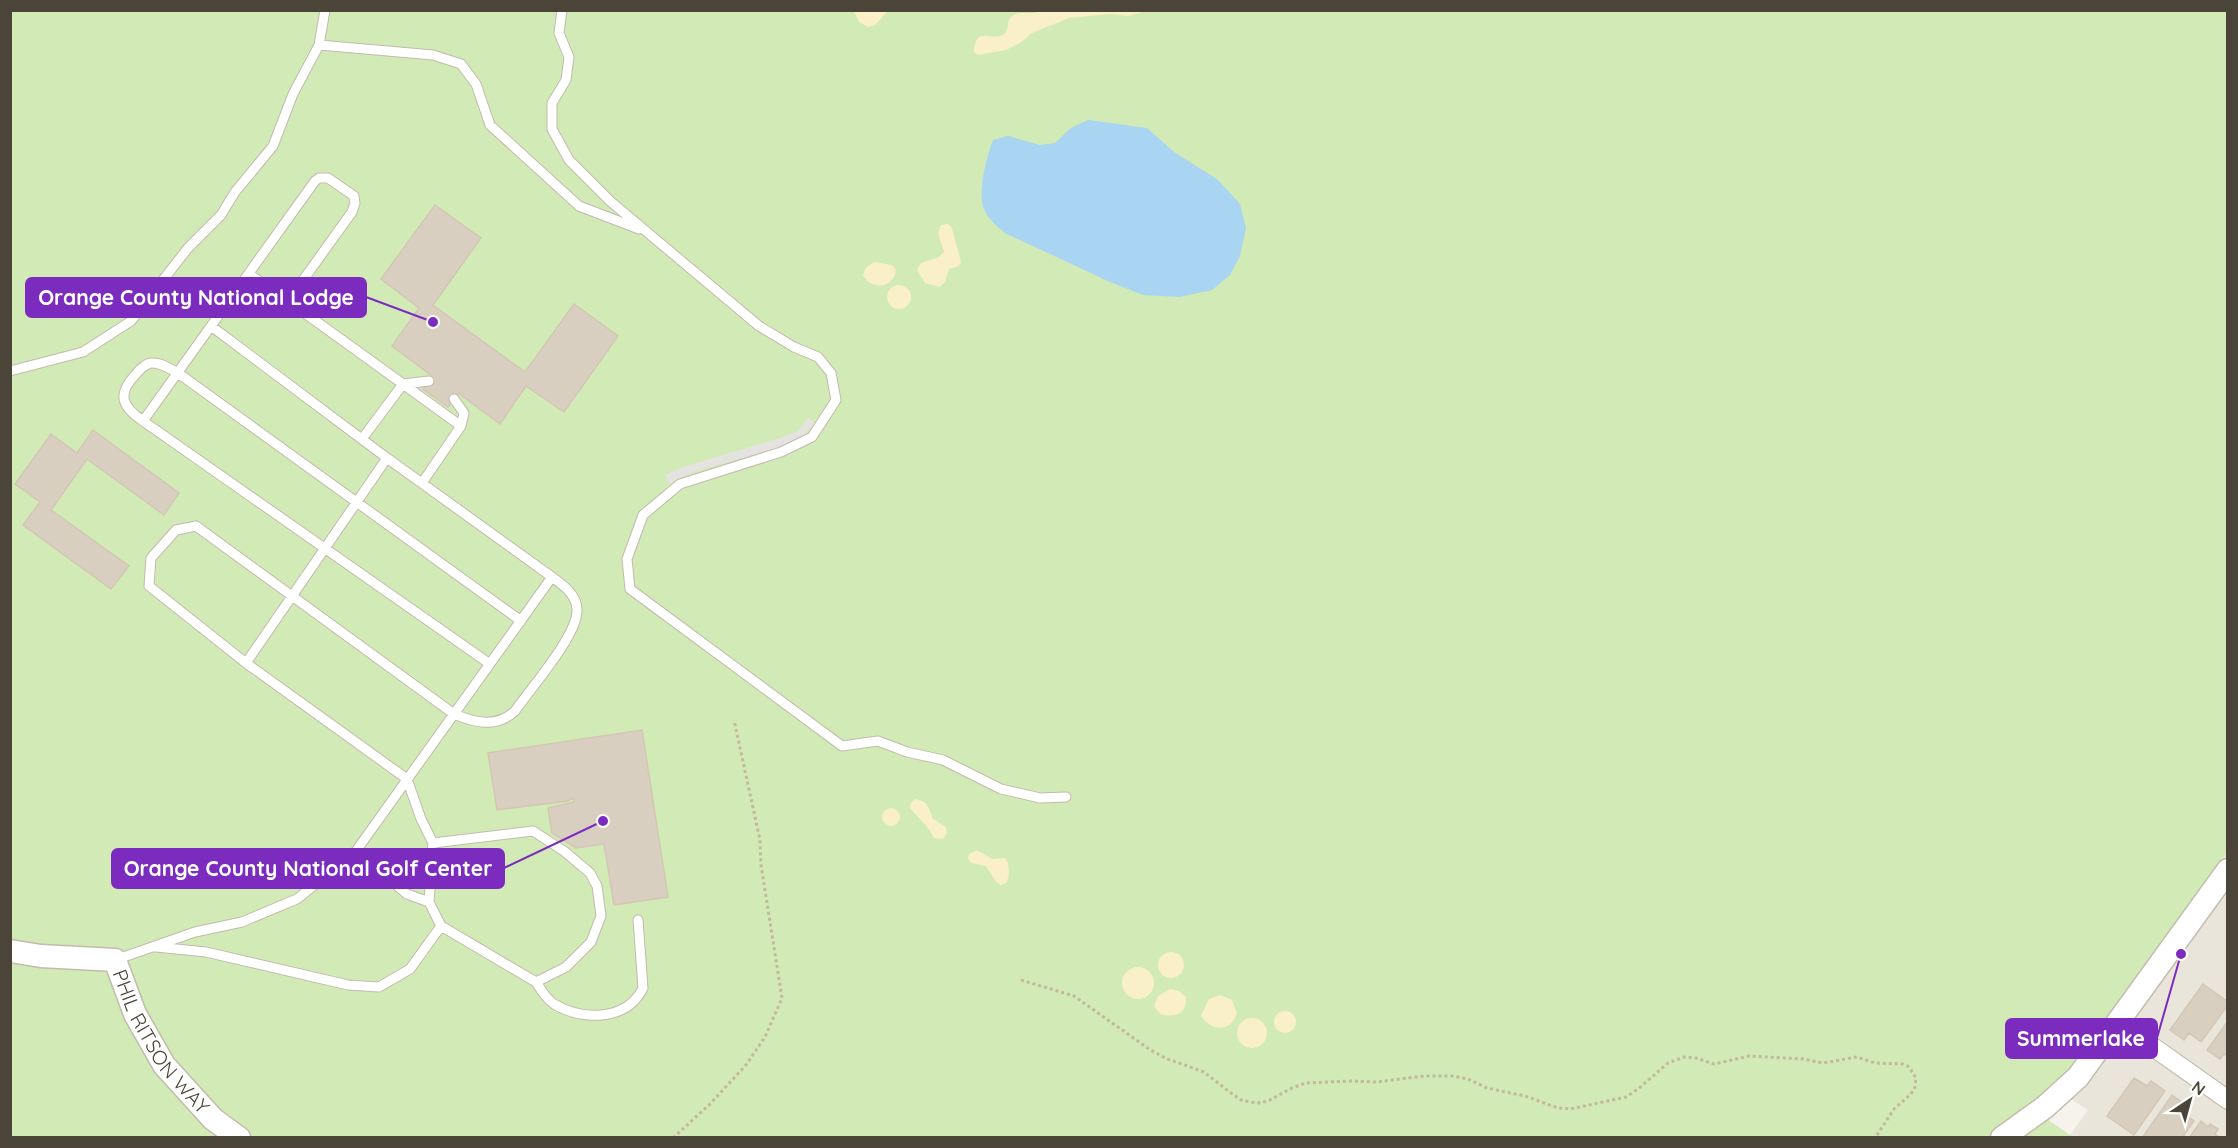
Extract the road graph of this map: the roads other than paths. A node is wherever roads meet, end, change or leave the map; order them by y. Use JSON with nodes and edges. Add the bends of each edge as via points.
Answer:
{"nodes":[{"id":1,"x":325,"y":10,"type":"edge"},
{"id":2,"x":562,"y":10,"type":"edge"},
{"id":3,"x":319,"y":45,"type":"junction"},
{"id":4,"x":645,"y":232,"type":"junction"},
{"id":5,"x":249,"y":274,"type":"junction"},
{"id":6,"x":288,"y":301,"type":"junction"},
{"id":7,"x":211,"y":326,"type":"junction"},
{"id":8,"x":10,"y":371,"type":"edge"},
{"id":9,"x":178,"y":373,"type":"junction"},
{"id":10,"x":429,"y":381,"type":"dead end"},
{"id":11,"x":403,"y":384,"type":"junction"},
{"id":12,"x":454,"y":399,"type":"dead end"},
{"id":13,"x":143,"y":421,"type":"junction"},
{"id":14,"x":461,"y":426,"type":"junction"},
{"id":15,"x":362,"y":439,"type":"junction"},
{"id":16,"x":387,"y":458,"type":"junction"},
{"id":17,"x":422,"y":483,"type":"junction"},
{"id":18,"x":356,"y":503,"type":"junction"},
{"id":19,"x":325,"y":549,"type":"junction"},
{"id":20,"x":552,"y":578,"type":"junction"},
{"id":21,"x":293,"y":596,"type":"junction"},
{"id":22,"x":521,"y":621,"type":"junction"},
{"id":23,"x":246,"y":663,"type":"junction"},
{"id":24,"x":490,"y":664,"type":"junction"},
{"id":25,"x":454,"y":714,"type":"junction"},
{"id":26,"x":408,"y":779,"type":"junction"},
{"id":27,"x":1066,"y":798,"type":"dead end"},
{"id":28,"x":433,"y":843,"type":"junction"},
{"id":29,"x":356,"y":851,"type":"junction"},
{"id":30,"x":2228,"y":870,"type":"edge"},
{"id":31,"x":429,"y":902,"type":"junction"},
{"id":32,"x":638,"y":920,"type":"dead end"},
{"id":33,"x":441,"y":926,"type":"junction"},
{"id":34,"x":153,"y":946,"type":"junction"},
{"id":35,"x":10,"y":951,"type":"edge"},
{"id":36,"x":115,"y":960,"type":"junction"},
{"id":37,"x":536,"y":982,"type":"junction"},
{"id":38,"x":2118,"y":1022,"type":"junction"},
{"id":39,"x":2228,"y":1100,"type":"edge"},
{"id":40,"x":239,"y":1137,"type":"edge"},
{"id":41,"x":2002,"y":1137,"type":"edge"}],
"edges":[{"from":1,"to":3,"type":"lane"},
{"from":2,"to":4,"type":"lane","via":[[559,33],[569,57],[566,80],[552,103],[552,129],[569,160],[587,180]]},
{"from":3,"to":4,"type":"lane","via":[[433,56],[461,64],[476,84],[490,125],[579,206]]},
{"from":3,"to":8,"type":"lane","via":[[293,94],[273,146],[221,215],[188,248],[131,321],[83,352]]},
{"from":4,"to":27,"type":"lane","via":[[759,326],[818,357],[831,373],[836,400],[812,437],[781,452],[680,484],[643,515],[627,559],[630,589],[842,746],[878,741],[943,760],[1000,789],[1040,798]]},
{"from":5,"to":6,"type":"lane"},
{"from":5,"to":6,"type":"lane","via":[[315,181],[323,177],[333,181],[354,196],[354,207]]},
{"from":5,"to":7,"type":"lane"},
{"from":6,"to":11,"type":"lane"},
{"from":7,"to":9,"type":"lane"},
{"from":7,"to":15,"type":"lane"},
{"from":9,"to":13,"type":"lane"},
{"from":9,"to":13,"type":"lane","via":[[154,363],[147,364],[132,378],[124,401]]},
{"from":9,"to":18,"type":"lane"},
{"from":10,"to":11,"type":"lane"},
{"from":11,"to":14,"type":"lane"},
{"from":11,"to":15,"type":"lane"},
{"from":12,"to":14,"type":"lane","via":[[464,413]]},
{"from":13,"to":19,"type":"lane"},
{"from":14,"to":17,"type":"lane"},
{"from":15,"to":16,"type":"lane"},
{"from":16,"to":17,"type":"lane"},
{"from":16,"to":18,"type":"lane"},
{"from":17,"to":20,"type":"lane"},
{"from":18,"to":19,"type":"lane"},
{"from":18,"to":22,"type":"lane"},
{"from":19,"to":21,"type":"lane"},
{"from":19,"to":24,"type":"lane"},
{"from":20,"to":22,"type":"lane"},
{"from":20,"to":25,"type":"lane","via":[[565,586],[577,609],[567,640],[506,719],[481,722]]},
{"from":21,"to":23,"type":"lane"},
{"from":21,"to":23,"type":"lane","via":[[196,526],[176,530],[151,558],[149,586]]},
{"from":21,"to":25,"type":"lane"},
{"from":22,"to":24,"type":"lane"},
{"from":23,"to":26,"type":"lane"},
{"from":24,"to":25,"type":"lane"},
{"from":25,"to":26,"type":"lane"},
{"from":26,"to":28,"type":"lane"},
{"from":26,"to":29,"type":"lane"},
{"from":28,"to":31,"type":"lane"},
{"from":28,"to":37,"type":"lane","via":[[533,831],[590,873],[597,886],[601,916],[591,942],[566,967]]},
{"from":29,"to":31,"type":"lane","via":[[406,894]]},
{"from":29,"to":34,"type":"lane","via":[[297,899],[242,922]]},
{"from":30,"to":38,"type":"street"},
{"from":31,"to":33,"type":"lane"},
{"from":32,"to":37,"type":"lane","via":[[644,988],[631,1005],[606,1015],[588,1016],[553,1003]]},
{"from":33,"to":34,"type":"lane","via":[[410,969],[379,987],[348,985],[206,952]]},
{"from":33,"to":37,"type":"lane"},
{"from":34,"to":36,"type":"lane"},
{"from":35,"to":36,"type":"street","name":"PHIL RITSON WAY"},
{"from":36,"to":40,"type":"street","name":"PHIL RITSON WAY","via":[[135,1014],[164,1065],[213,1119]]},
{"from":38,"to":39,"type":"street"},
{"from":38,"to":41,"type":"street","via":[[2072,1083]]}]}
